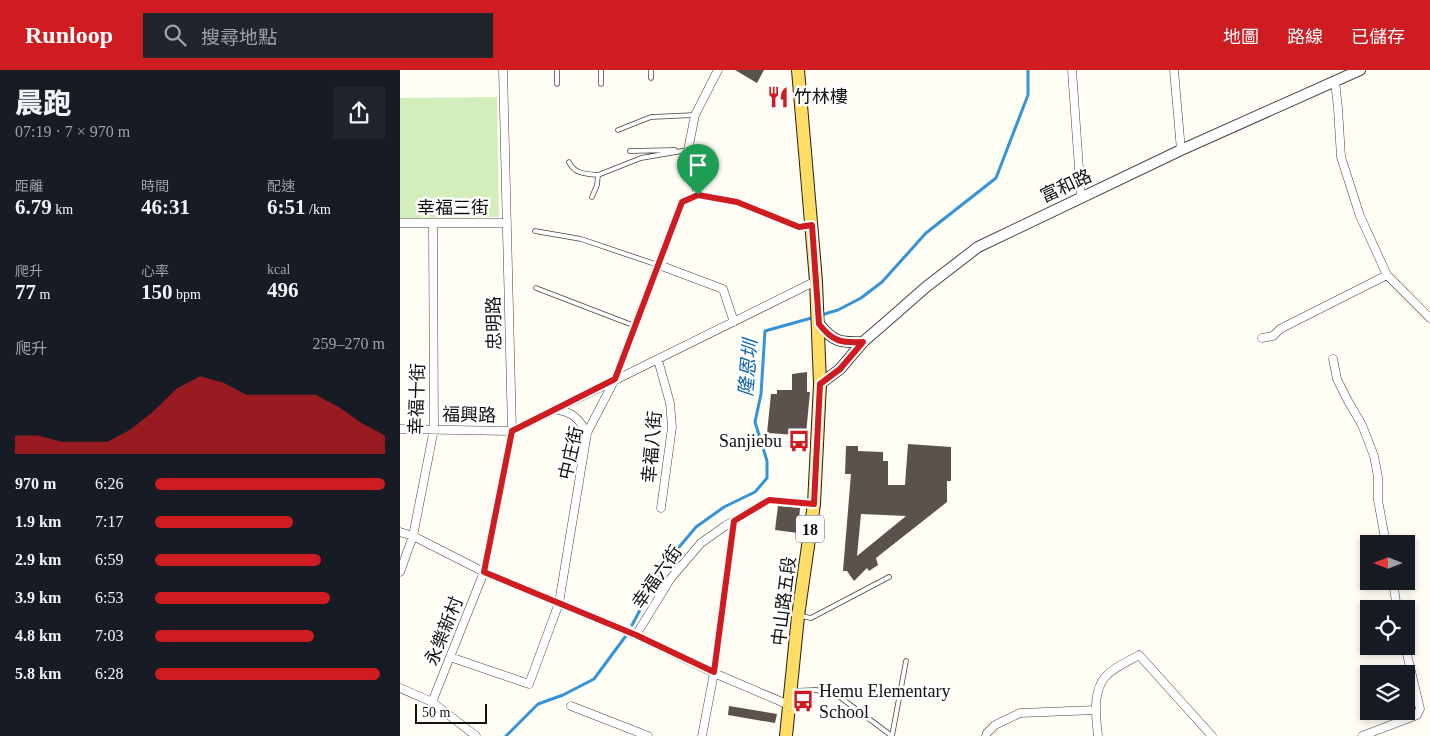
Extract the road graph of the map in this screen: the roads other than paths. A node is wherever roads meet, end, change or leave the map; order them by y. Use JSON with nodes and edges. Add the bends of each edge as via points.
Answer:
{"nodes":[{"id":1,"x":503,"y":70,"type":"edge"},
{"id":2,"x":557,"y":70,"type":"edge"},
{"id":3,"x":601,"y":70,"type":"edge"},
{"id":4,"x":650,"y":70,"type":"edge"},
{"id":5,"x":718,"y":70,"type":"edge"},
{"id":6,"x":798,"y":70,"type":"edge"},
{"id":7,"x":1072,"y":70,"type":"edge"},
{"id":8,"x":1174,"y":70,"type":"edge"},
{"id":9,"x":1360,"y":70,"type":"edge"},
{"id":10,"x":651,"y":78,"type":"dead end"},
{"id":11,"x":1335,"y":82,"type":"junction"},
{"id":12,"x":557,"y":84,"type":"dead end"},
{"id":13,"x":601,"y":84,"type":"dead end"},
{"id":14,"x":695,"y":115,"type":"junction"},
{"id":15,"x":618,"y":130,"type":"dead end"},
{"id":16,"x":688,"y":150,"type":"junction"},
{"id":17,"x":1181,"y":150,"type":"junction"},
{"id":18,"x":630,"y":151,"type":"dead end"},
{"id":19,"x":569,"y":162,"type":"dead end"},
{"id":20,"x":598,"y":175,"type":"junction"},
{"id":21,"x":698,"y":195,"type":"junction"},
{"id":22,"x":592,"y":197,"type":"dead end"},
{"id":23,"x":1081,"y":197,"type":"junction"},
{"id":24,"x":400,"y":223,"type":"edge"},
{"id":25,"x":433,"y":223,"type":"junction"},
{"id":26,"x":507,"y":223,"type":"junction"},
{"id":27,"x":812,"y":225,"type":"junction"},
{"id":28,"x":535,"y":231,"type":"dead end"},
{"id":29,"x":659,"y":265,"type":"junction"},
{"id":30,"x":1387,"y":275,"type":"junction"},
{"id":31,"x":816,"y":281,"type":"junction"},
{"id":32,"x":536,"y":288,"type":"dead end"},
{"id":33,"x":1429,"y":316,"type":"edge"},
{"id":34,"x":734,"y":322,"type":"junction"},
{"id":35,"x":819,"y":323,"type":"junction"},
{"id":36,"x":635,"y":326,"type":"junction"},
{"id":37,"x":1262,"y":338,"type":"dead end"},
{"id":38,"x":863,"y":342,"type":"junction"},
{"id":39,"x":1333,"y":359,"type":"dead end"},
{"id":40,"x":658,"y":360,"type":"junction"},
{"id":41,"x":615,"y":379,"type":"junction"},
{"id":42,"x":820,"y":384,"type":"junction"},
{"id":43,"x":554,"y":409,"type":"junction"},
{"id":44,"x":400,"y":429,"type":"edge"},
{"id":45,"x":434,"y":429,"type":"junction"},
{"id":46,"x":512,"y":431,"type":"junction"},
{"id":47,"x":588,"y":433,"type":"junction"},
{"id":48,"x":814,"y":504,"type":"junction"},
{"id":49,"x":661,"y":508,"type":"dead end"},
{"id":50,"x":734,"y":521,"type":"junction"},
{"id":51,"x":400,"y":532,"type":"edge"},
{"id":52,"x":1384,"y":535,"type":"edge"},
{"id":53,"x":413,"y":536,"type":"junction"},
{"id":54,"x":400,"y":572,"type":"edge"},
{"id":55,"x":484,"y":572,"type":"junction"},
{"id":56,"x":889,"y":577,"type":"dead end"},
{"id":57,"x":559,"y":603,"type":"junction"},
{"id":58,"x":798,"y":616,"type":"junction"},
{"id":59,"x":636,"y":635,"type":"junction"},
{"id":60,"x":1407,"y":655,"type":"edge"},
{"id":61,"x":450,"y":657,"type":"junction"},
{"id":62,"x":906,"y":661,"type":"dead end"},
{"id":63,"x":714,"y":672,"type":"junction"},
{"id":64,"x":400,"y":688,"type":"edge"},
{"id":65,"x":791,"y":691,"type":"junction"},
{"id":66,"x":432,"y":702,"type":"junction"},
{"id":67,"x":789,"y":705,"type":"junction"},
{"id":68,"x":571,"y":706,"type":"dead end"},
{"id":69,"x":1096,"y":710,"type":"junction"},
{"id":70,"x":476,"y":736,"type":"edge"},
{"id":71,"x":648,"y":736,"type":"edge"},
{"id":72,"x":702,"y":736,"type":"edge"},
{"id":73,"x":786,"y":736,"type":"edge"},
{"id":74,"x":892,"y":736,"type":"edge"},
{"id":75,"x":986,"y":736,"type":"edge"},
{"id":76,"x":1098,"y":736,"type":"edge"},
{"id":77,"x":1212,"y":736,"type":"edge"},
{"id":78,"x":1362,"y":736,"type":"edge"}],
"edges":[{"from":1,"to":26,"type":"street","name":"忠明路"},
{"from":2,"to":12,"type":"lane"},
{"from":3,"to":13,"type":"lane"},
{"from":4,"to":10,"type":"lane"},
{"from":5,"to":14,"type":"street"},
{"from":6,"to":27,"type":"main road","number":"18"},
{"from":7,"to":23,"type":"street"},
{"from":8,"to":17,"type":"street"},
{"from":9,"to":11,"type":"street","name":"富和路"},
{"from":11,"to":17,"type":"street","name":"富和路"},
{"from":11,"to":30,"type":"street","via":[[1341,157],[1360,216]]},
{"from":14,"to":15,"type":"lane","via":[[651,116]]},
{"from":14,"to":16,"type":"street"},
{"from":16,"to":18,"type":"lane"},
{"from":16,"to":20,"type":"lane","via":[[640,158]]},
{"from":16,"to":21,"type":"street"},
{"from":17,"to":23,"type":"street","name":"富和路"},
{"from":19,"to":20,"type":"lane","via":[[579,173]]},
{"from":20,"to":22,"type":"lane"},
{"from":21,"to":27,"type":"street","via":[[737,202],[799,227]]},
{"from":21,"to":29,"type":"street","name":"中庄街","via":[[682,202]]},
{"from":23,"to":38,"type":"street","name":"富和路","via":[[978,247]]},
{"from":24,"to":25,"type":"street","name":"幸福三街"},
{"from":25,"to":26,"type":"street","name":"幸福三街"},
{"from":25,"to":45,"type":"street","name":"幸福十街"},
{"from":26,"to":46,"type":"street","name":"忠明路"},
{"from":27,"to":31,"type":"main road","number":"18"},
{"from":28,"to":29,"type":"lane","via":[[581,239]]},
{"from":29,"to":34,"type":"street","via":[[722,289]]},
{"from":29,"to":36,"type":"street","name":"中庄街"},
{"from":30,"to":33,"type":"street"},
{"from":30,"to":37,"type":"street","via":[[1280,329],[1273,336]]},
{"from":31,"to":34,"type":"street","name":"福興路"},
{"from":31,"to":35,"type":"main road","number":"18"},
{"from":32,"to":36,"type":"lane"},
{"from":34,"to":40,"type":"street","name":"福興路"},
{"from":35,"to":38,"type":"street","via":[[828,336],[838,341]]},
{"from":35,"to":42,"type":"main road","name":"中山路五段","number":"18"},
{"from":36,"to":41,"type":"street","name":"中庄街"},
{"from":38,"to":42,"type":"street","name":"富和路","via":[[840,369]]},
{"from":39,"to":52,"type":"street","via":[[1338,379],[1374,456]]},
{"from":40,"to":41,"type":"street","name":"福興路"},
{"from":40,"to":49,"type":"street","name":"幸福八街","via":[[670,403],[672,427]]},
{"from":41,"to":43,"type":"street","name":"福興路"},
{"from":41,"to":47,"type":"street","name":"中庄街"},
{"from":42,"to":48,"type":"main road","name":"中山路五段","number":"18"},
{"from":43,"to":46,"type":"street","name":"福興路"},
{"from":43,"to":47,"type":"street","via":[[568,411]]},
{"from":44,"to":45,"type":"street","name":"福興路"},
{"from":45,"to":46,"type":"street","name":"福興路"},
{"from":45,"to":53,"type":"street","name":"幸福十街"},
{"from":46,"to":55,"type":"street","name":"忠明路"},
{"from":47,"to":57,"type":"street","name":"中庄街"},
{"from":48,"to":50,"type":"street","name":"幸福六街","via":[[769,500]]},
{"from":48,"to":58,"type":"main road","name":"中山路五段","number":"18"},
{"from":50,"to":59,"type":"street","name":"幸福六街","via":[[701,543],[683,562]]},
{"from":50,"to":63,"type":"street"},
{"from":51,"to":53,"type":"street"},
{"from":53,"to":54,"type":"street","name":"幸福十街"},
{"from":53,"to":55,"type":"street"},
{"from":55,"to":57,"type":"street"},
{"from":55,"to":61,"type":"street","name":"永樂新村"},
{"from":56,"to":58,"type":"lane","via":[[811,618]]},
{"from":57,"to":59,"type":"street"},
{"from":57,"to":61,"type":"street","name":"中庄街","via":[[529,684]]},
{"from":58,"to":65,"type":"main road","name":"中山路五段","number":"18"},
{"from":59,"to":63,"type":"street"},
{"from":60,"to":78,"type":"street","via":[[1420,709],[1417,715]]},
{"from":61,"to":66,"type":"street","name":"永樂新村"},
{"from":62,"to":74,"type":"lane"},
{"from":63,"to":67,"type":"street"},
{"from":63,"to":72,"type":"street"},
{"from":64,"to":66,"type":"street"},
{"from":65,"to":67,"type":"main road","name":"中山路五段","number":"18"},
{"from":65,"to":74,"type":"lane","via":[[816,690],[836,695]]},
{"from":66,"to":70,"type":"street"},
{"from":67,"to":73,"type":"main road","name":"中山路五段","number":"18"},
{"from":68,"to":71,"type":"street"},
{"from":69,"to":75,"type":"street","via":[[1020,712],[995,726]]},
{"from":69,"to":76,"type":"street"},
{"from":69,"to":77,"type":"street","via":[[1099,686],[1107,675],[1139,655]]}]}
